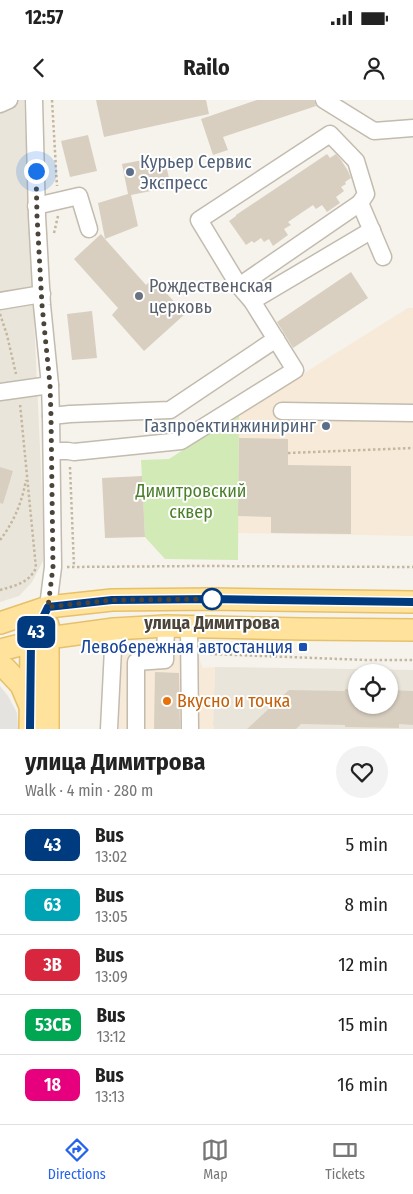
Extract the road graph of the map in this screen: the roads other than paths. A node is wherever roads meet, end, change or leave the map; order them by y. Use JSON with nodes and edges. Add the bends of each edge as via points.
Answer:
{"nodes":[{"id":1,"x":9,"y":100,"type":"edge"},
{"id":2,"x":34,"y":100,"type":"edge"},
{"id":3,"x":324,"y":100,"type":"edge"},
{"id":4,"x":0,"y":104,"type":"edge"},
{"id":5,"x":413,"y":128,"type":"edge"},
{"id":6,"x":360,"y":203,"type":"junction"},
{"id":7,"x":36,"y":206,"type":"junction"},
{"id":8,"x":89,"y":229,"type":"dead end"},
{"id":9,"x":372,"y":230,"type":"junction"},
{"id":10,"x":383,"y":257,"type":"dead end"},
{"id":11,"x":238,"y":286,"type":"junction"},
{"id":12,"x":42,"y":294,"type":"junction"},
{"id":13,"x":0,"y":301,"type":"edge"},
{"id":14,"x":252,"y":301,"type":"junction"},
{"id":15,"x":276,"y":339,"type":"junction"},
{"id":16,"x":50,"y":385,"type":"junction"},
{"id":17,"x":0,"y":392,"type":"edge"},
{"id":18,"x":282,"y":411,"type":"dead end"},
{"id":19,"x":413,"y":413,"type":"edge"},
{"id":20,"x":51,"y":416,"type":"junction"},
{"id":21,"x":52,"y":451,"type":"junction"},
{"id":22,"x":413,"y":602,"type":"edge"},
{"id":23,"x":48,"y":607,"type":"junction"},
{"id":24,"x":0,"y":623,"type":"edge"},
{"id":25,"x":166,"y":626,"type":"junction"},
{"id":26,"x":114,"y":629,"type":"junction"},
{"id":27,"x":413,"y":630,"type":"edge"},
{"id":28,"x":189,"y":637,"type":"junction"},
{"id":29,"x":40,"y":640,"type":"junction"},
{"id":30,"x":0,"y":650,"type":"edge"},
{"id":31,"x":0,"y":664,"type":"edge"},
{"id":32,"x":30,"y":706,"type":"junction"},
{"id":33,"x":30,"y":729,"type":"edge"},
{"id":34,"x":48,"y":729,"type":"edge"},
{"id":35,"x":109,"y":729,"type":"edge"},
{"id":36,"x":136,"y":729,"type":"edge"},
{"id":37,"x":190,"y":729,"type":"edge"}],
"edges":[{"from":1,"to":4,"type":"street"},
{"from":2,"to":7,"type":"street"},
{"from":3,"to":5,"type":"street","via":[[374,131]]},
{"from":6,"to":9,"type":"street"},
{"from":6,"to":11,"type":"street"},
{"from":6,"to":11,"type":"street","via":[[366,194],[356,161],[330,134],[199,220]]},
{"from":7,"to":8,"type":"street","via":[[79,196]]},
{"from":7,"to":12,"type":"street"},
{"from":9,"to":10,"type":"street"},
{"from":9,"to":14,"type":"street"},
{"from":11,"to":14,"type":"street"},
{"from":12,"to":13,"type":"street"},
{"from":12,"to":16,"type":"street"},
{"from":14,"to":15,"type":"street"},
{"from":15,"to":20,"type":"street","via":[[170,410]]},
{"from":15,"to":21,"type":"street","via":[[295,370],[181,441],[74,452]]},
{"from":16,"to":17,"type":"street"},
{"from":16,"to":20,"type":"street"},
{"from":18,"to":19,"type":"street"},
{"from":20,"to":21,"type":"street"},
{"from":21,"to":23,"type":"street","via":[[53,567]]},
{"from":22,"to":23,"type":"main road","via":[[112,600]]},
{"from":23,"to":24,"type":"main road"},
{"from":23,"to":29,"type":"main road"},
{"from":25,"to":26,"type":"main road"},
{"from":25,"to":28,"type":"main road"},
{"from":25,"to":36,"type":"street","via":[[165,660],[136,662]]},
{"from":26,"to":29,"type":"main road"},
{"from":26,"to":35,"type":"street"},
{"from":27,"to":28,"type":"main road"},
{"from":28,"to":37,"type":"street"},
{"from":29,"to":30,"type":"main road"},
{"from":29,"to":32,"type":"main road"},
{"from":29,"to":34,"type":"main road"},
{"from":31,"to":32,"type":"main road","via":[[21,685]]},
{"from":32,"to":33,"type":"main road"}]}
